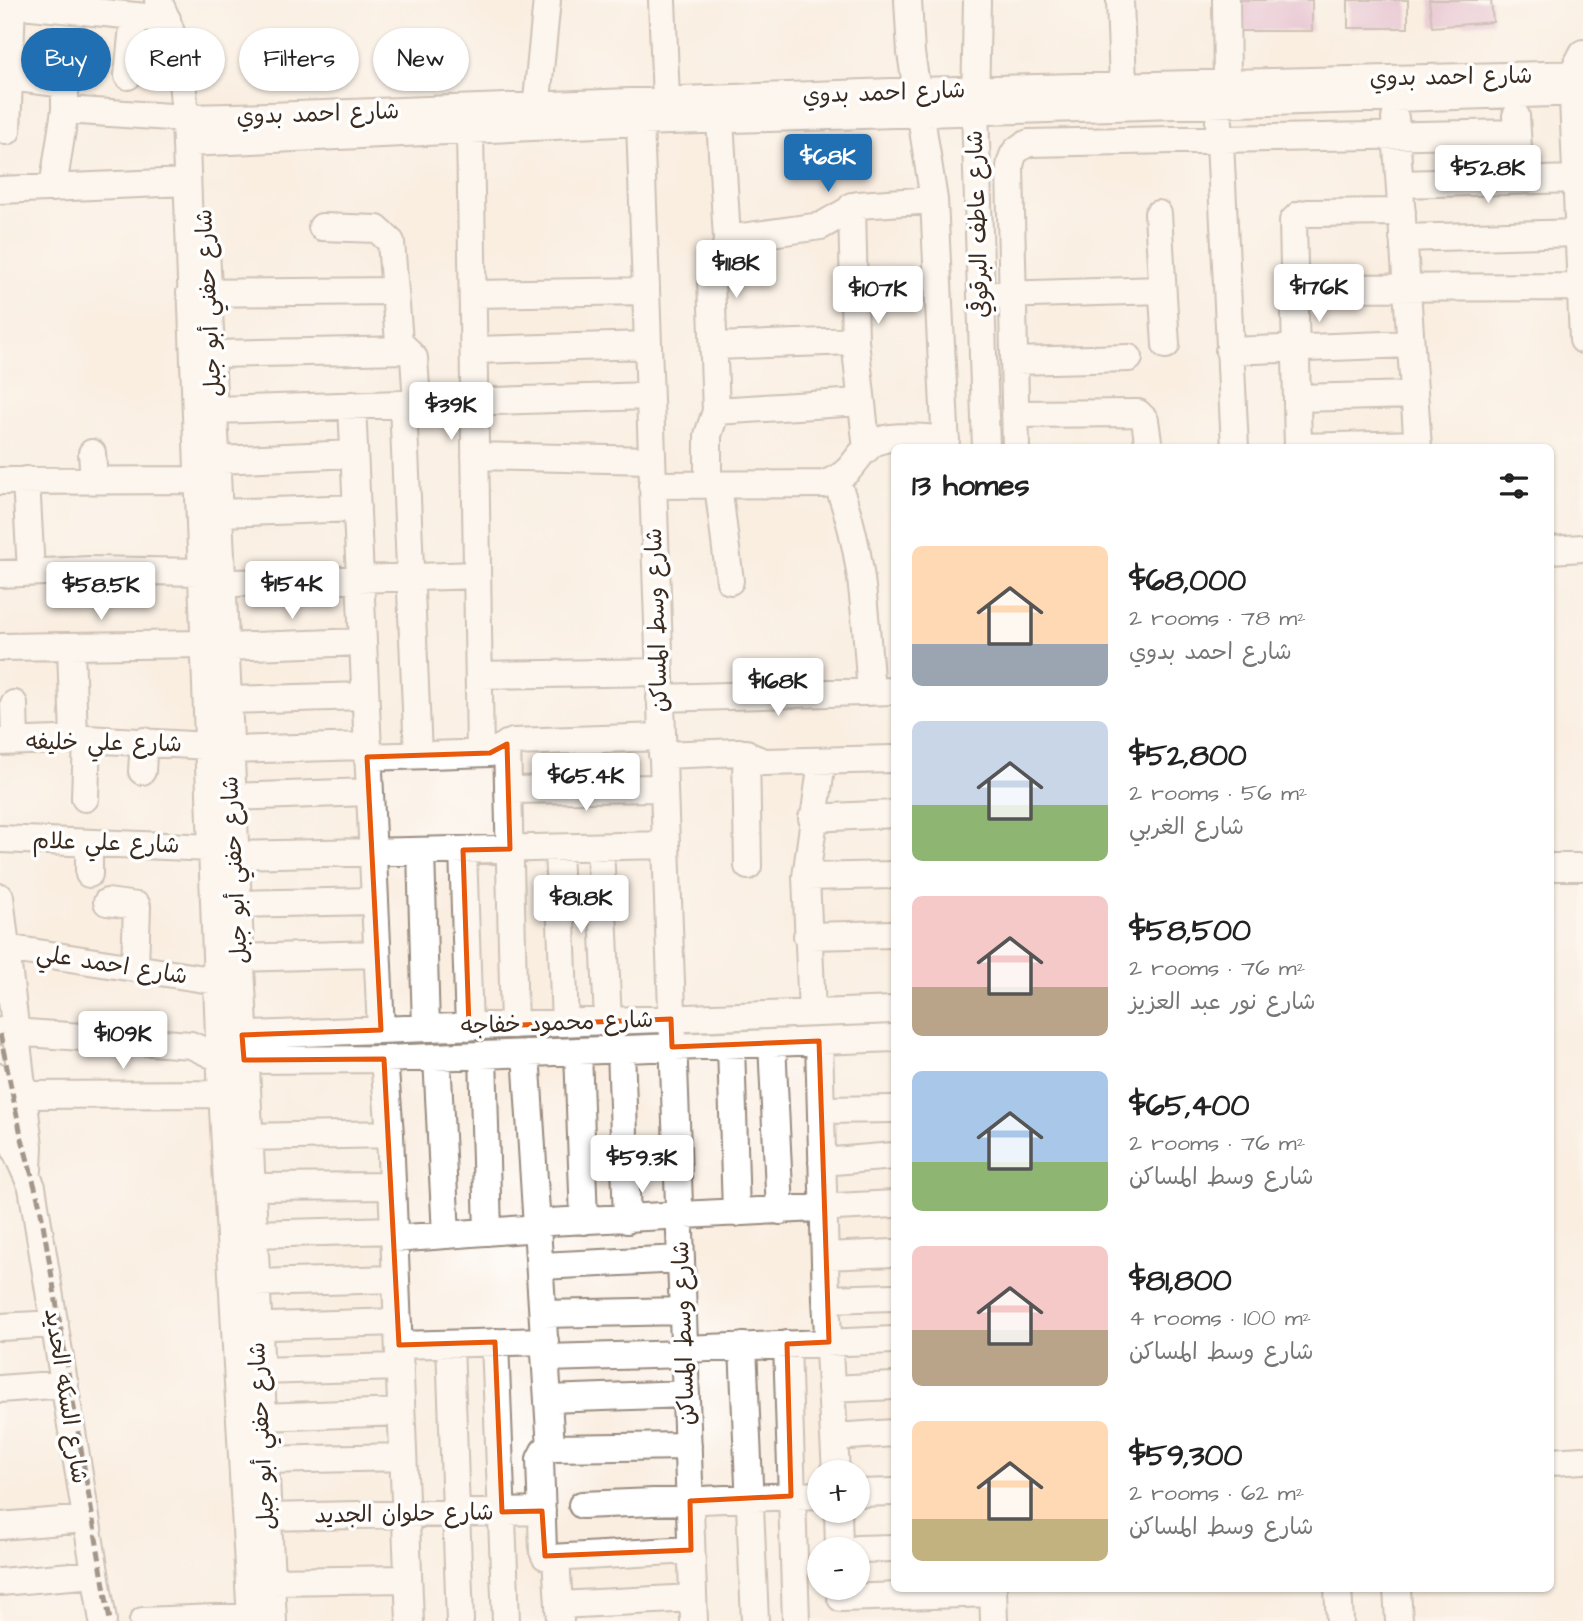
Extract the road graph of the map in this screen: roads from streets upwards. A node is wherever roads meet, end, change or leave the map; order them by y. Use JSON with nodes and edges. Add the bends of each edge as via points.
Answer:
{"nodes":[{"id":1,"x":547,"y":0,"type":"edge"},
{"id":2,"x":662,"y":0,"type":"edge"},
{"id":3,"x":908,"y":0,"type":"edge"},
{"id":4,"x":977,"y":0,"type":"edge"},
{"id":5,"x":1120,"y":0,"type":"edge"},
{"id":6,"x":1226,"y":0,"type":"edge"},
{"id":7,"x":6,"y":3,"type":"edge"},
{"id":8,"x":168,"y":6,"type":"edge"},
{"id":9,"x":134,"y":16,"type":"junction"},
{"id":10,"x":133,"y":28,"type":"edge"},
{"id":11,"x":10,"y":77,"type":"junction"},
{"id":12,"x":1579,"y":77,"type":"edge"},
{"id":13,"x":1123,"y":85,"type":"junction"},
{"id":14,"x":1514,"y":86,"type":"junction"},
{"id":15,"x":1222,"y":93,"type":"junction"},
{"id":16,"x":1394,"y":98,"type":"junction"},
{"id":17,"x":667,"y":100,"type":"junction"},
{"id":18,"x":975,"y":100,"type":"junction"},
{"id":19,"x":919,"y":102,"type":"junction"},
{"id":20,"x":65,"y":110,"type":"junction"},
{"id":21,"x":535,"y":116,"type":"junction"},
{"id":22,"x":720,"y":119,"type":"junction"},
{"id":23,"x":640,"y":122,"type":"junction"},
{"id":24,"x":193,"y":130,"type":"junction"},
{"id":25,"x":470,"y":130,"type":"junction"},
{"id":26,"x":7,"y":131,"type":"dead end"},
{"id":27,"x":1517,"y":132,"type":"junction"},
{"id":28,"x":1396,"y":135,"type":"junction"},
{"id":29,"x":1220,"y":139,"type":"junction"},
{"id":30,"x":1575,"y":178,"type":"junction"},
{"id":31,"x":1520,"y":180,"type":"junction"},
{"id":32,"x":186,"y":182,"type":"junction"},
{"id":33,"x":1399,"y":184,"type":"junction"},
{"id":34,"x":53,"y":188,"type":"junction"},
{"id":35,"x":0,"y":190,"type":"edge"},
{"id":36,"x":934,"y":200,"type":"junction"},
{"id":37,"x":852,"y":206,"type":"junction"},
{"id":38,"x":1158,"y":214,"type":"dead end"},
{"id":39,"x":1402,"y":225,"type":"junction"},
{"id":40,"x":322,"y":227,"type":"dead end"},
{"id":41,"x":1579,"y":233,"type":"junction"},
{"id":42,"x":727,"y":239,"type":"junction"},
{"id":43,"x":1408,"y":287,"type":"junction"},
{"id":44,"x":1581,"y":287,"type":"junction"},
{"id":45,"x":1294,"y":288,"type":"junction"},
{"id":46,"x":1162,"y":290,"type":"junction"},
{"id":47,"x":395,"y":291,"type":"junction"},
{"id":48,"x":646,"y":291,"type":"junction"},
{"id":49,"x":199,"y":292,"type":"junction"},
{"id":50,"x":473,"y":294,"type":"junction"},
{"id":51,"x":981,"y":295,"type":"junction"},
{"id":52,"x":1012,"y":295,"type":"junction"},
{"id":53,"x":1583,"y":340,"type":"edge"},
{"id":54,"x":855,"y":341,"type":"junction"},
{"id":55,"x":1410,"y":344,"type":"junction"},
{"id":56,"x":648,"y":345,"type":"junction"},
{"id":57,"x":1166,"y":345,"type":"dead end"},
{"id":58,"x":714,"y":346,"type":"junction"},
{"id":59,"x":1294,"y":348,"type":"junction"},
{"id":60,"x":407,"y":350,"type":"junction"},
{"id":61,"x":474,"y":350,"type":"junction"},
{"id":62,"x":1229,"y":351,"type":"junction"},
{"id":63,"x":211,"y":354,"type":"junction"},
{"id":64,"x":1129,"y":358,"type":"dead end"},
{"id":65,"x":1014,"y":361,"type":"junction"},
{"id":66,"x":1414,"y":395,"type":"junction"},
{"id":67,"x":649,"y":396,"type":"junction"},
{"id":68,"x":1297,"y":398,"type":"junction"},
{"id":69,"x":474,"y":401,"type":"junction"},
{"id":70,"x":860,"y":402,"type":"junction"},
{"id":71,"x":410,"y":403,"type":"junction"},
{"id":72,"x":352,"y":405,"type":"junction"},
{"id":73,"x":214,"y":410,"type":"junction"},
{"id":74,"x":716,"y":411,"type":"junction"},
{"id":75,"x":1016,"y":414,"type":"junction"},
{"id":76,"x":946,"y":443,"type":"edge"},
{"id":77,"x":986,"y":444,"type":"edge"},
{"id":78,"x":1016,"y":444,"type":"edge"},
{"id":79,"x":1148,"y":444,"type":"edge"},
{"id":80,"x":1235,"y":444,"type":"edge"},
{"id":81,"x":1298,"y":444,"type":"edge"},
{"id":82,"x":1418,"y":444,"type":"edge"},
{"id":83,"x":867,"y":449,"type":"junction"},
{"id":84,"x":354,"y":454,"type":"junction"},
{"id":85,"x":475,"y":456,"type":"junction"},
{"id":86,"x":216,"y":460,"type":"junction"},
{"id":87,"x":652,"y":473,"type":"junction"},
{"id":88,"x":197,"y":480,"type":"junction"},
{"id":89,"x":836,"y":480,"type":"junction"},
{"id":90,"x":13,"y":481,"type":"edge"},
{"id":91,"x":713,"y":485,"type":"junction"},
{"id":92,"x":357,"y":508,"type":"junction"},
{"id":93,"x":219,"y":513,"type":"junction"},
{"id":94,"x":1583,"y":548,"type":"edge"},
{"id":95,"x":1554,"y":550,"type":"edge"},
{"id":96,"x":31,"y":572,"type":"junction"},
{"id":97,"x":0,"y":574,"type":"edge"},
{"id":98,"x":477,"y":575,"type":"junction"},
{"id":99,"x":411,"y":577,"type":"junction"},
{"id":100,"x":359,"y":579,"type":"junction"},
{"id":101,"x":208,"y":580,"type":"junction"},
{"id":102,"x":730,"y":581,"type":"dead end"},
{"id":103,"x":362,"y":642,"type":"junction"},
{"id":104,"x":214,"y":646,"type":"junction"},
{"id":105,"x":0,"y":647,"type":"edge"},
{"id":106,"x":71,"y":647,"type":"junction"},
{"id":107,"x":479,"y":675,"type":"junction"},
{"id":108,"x":659,"y":685,"type":"junction"},
{"id":109,"x":883,"y":692,"type":"edge"},
{"id":110,"x":364,"y":696,"type":"junction"},
{"id":111,"x":227,"y":700,"type":"junction"},
{"id":112,"x":14,"y":704,"type":"dead end"},
{"id":113,"x":80,"y":739,"type":"junction"},
{"id":114,"x":144,"y":741,"type":"junction"},
{"id":115,"x":7,"y":742,"type":"edge"},
{"id":116,"x":507,"y":744,"type":"junction"},
{"id":117,"x":661,"y":746,"type":"junction"},
{"id":118,"x":218,"y":748,"type":"junction"},
{"id":119,"x":367,"y":751,"type":"junction"},
{"id":120,"x":480,"y":753,"type":"junction"},
{"id":121,"x":746,"y":753,"type":"junction"},
{"id":122,"x":418,"y":755,"type":"junction"},
{"id":123,"x":891,"y":759,"type":"edge"},
{"id":124,"x":822,"y":761,"type":"junction"},
{"id":125,"x":142,"y":771,"type":"dead end"},
{"id":126,"x":663,"y":788,"type":"junction"},
{"id":127,"x":508,"y":790,"type":"junction"},
{"id":128,"x":369,"y":792,"type":"junction"},
{"id":129,"x":231,"y":797,"type":"junction"},
{"id":130,"x":85,"y":798,"type":"dead end"},
{"id":131,"x":891,"y":814,"type":"edge"},
{"id":132,"x":812,"y":818,"type":"junction"},
{"id":133,"x":0,"y":839,"type":"edge"},
{"id":134,"x":89,"y":843,"type":"junction"},
{"id":135,"x":665,"y":845,"type":"junction"},
{"id":136,"x":600,"y":847,"type":"junction"},
{"id":137,"x":558,"y":848,"type":"junction"},
{"id":138,"x":510,"y":849,"type":"junction"},
{"id":139,"x":463,"y":850,"type":"junction"},
{"id":140,"x":421,"y":851,"type":"junction"},
{"id":141,"x":223,"y":852,"type":"junction"},
{"id":142,"x":371,"y":852,"type":"junction"},
{"id":143,"x":748,"y":866,"type":"dead end"},
{"id":144,"x":1554,"y":866,"type":"edge"},
{"id":145,"x":1583,"y":867,"type":"edge"},
{"id":146,"x":89,"y":874,"type":"dead end"},
{"id":147,"x":891,"y":875,"type":"edge"},
{"id":148,"x":806,"y":877,"type":"junction"},
{"id":149,"x":0,"y":897,"type":"edge"},
{"id":150,"x":373,"y":901,"type":"junction"},
{"id":151,"x":107,"y":902,"type":"dead end"},
{"id":152,"x":236,"y":904,"type":"junction"},
{"id":153,"x":891,"y":934,"type":"edge"},
{"id":154,"x":807,"y":936,"type":"junction"},
{"id":155,"x":6,"y":948,"type":"junction"},
{"id":156,"x":375,"y":954,"type":"junction"},
{"id":157,"x":239,"y":958,"type":"junction"},
{"id":158,"x":135,"y":967,"type":"junction"},
{"id":159,"x":217,"y":981,"type":"junction"},
{"id":160,"x":891,"y":1010,"type":"edge"},
{"id":161,"x":812,"y":1013,"type":"junction"},
{"id":162,"x":671,"y":1019,"type":"junction"},
{"id":163,"x":608,"y":1021,"type":"junction"},
{"id":164,"x":565,"y":1023,"type":"junction"},
{"id":165,"x":514,"y":1025,"type":"junction"},
{"id":166,"x":469,"y":1027,"type":"junction"},
{"id":167,"x":426,"y":1028,"type":"junction"},
{"id":168,"x":381,"y":1030,"type":"junction"},
{"id":169,"x":8,"y":1032,"type":"edge"},
{"id":170,"x":891,"y":1038,"type":"edge"},
{"id":171,"x":819,"y":1041,"type":"junction"},
{"id":172,"x":772,"y":1043,"type":"junction"},
{"id":173,"x":731,"y":1045,"type":"junction"},
{"id":174,"x":672,"y":1047,"type":"junction"},
{"id":175,"x":231,"y":1048,"type":"junction"},
{"id":176,"x":621,"y":1049,"type":"junction"},
{"id":177,"x":578,"y":1051,"type":"junction"},
{"id":178,"x":526,"y":1054,"type":"junction"},
{"id":179,"x":483,"y":1055,"type":"junction"},
{"id":180,"x":437,"y":1057,"type":"junction"},
{"id":181,"x":384,"y":1059,"type":"junction"},
{"id":182,"x":0,"y":1077,"type":"edge"},
{"id":183,"x":8,"y":1087,"type":"edge"},
{"id":184,"x":222,"y":1094,"type":"junction"},
{"id":185,"x":891,"y":1109,"type":"edge"},
{"id":186,"x":821,"y":1110,"type":"junction"},
{"id":187,"x":390,"y":1134,"type":"junction"},
{"id":188,"x":247,"y":1137,"type":"junction"},
{"id":189,"x":891,"y":1156,"type":"edge"},
{"id":190,"x":822,"y":1162,"type":"junction"},
{"id":191,"x":16,"y":1167,"type":"edge"},
{"id":192,"x":392,"y":1186,"type":"junction"},
{"id":193,"x":250,"y":1187,"type":"junction"},
{"id":194,"x":891,"y":1204,"type":"edge"},
{"id":195,"x":823,"y":1208,"type":"junction"},
{"id":196,"x":779,"y":1211,"type":"junction"},
{"id":197,"x":736,"y":1213,"type":"junction"},
{"id":198,"x":681,"y":1215,"type":"junction"},
{"id":199,"x":627,"y":1220,"type":"junction"},
{"id":200,"x":584,"y":1221,"type":"junction"},
{"id":201,"x":537,"y":1226,"type":"junction"},
{"id":202,"x":488,"y":1232,"type":"junction"},
{"id":203,"x":252,"y":1234,"type":"junction"},
{"id":204,"x":394,"y":1234,"type":"junction"},
{"id":205,"x":446,"y":1235,"type":"junction"},
{"id":206,"x":891,"y":1253,"type":"edge"},
{"id":207,"x":825,"y":1256,"type":"junction"},
{"id":208,"x":681,"y":1259,"type":"junction"},
{"id":209,"x":541,"y":1266,"type":"junction"},
{"id":210,"x":396,"y":1279,"type":"junction"},
{"id":211,"x":254,"y":1283,"type":"junction"},
{"id":212,"x":891,"y":1297,"type":"edge"},
{"id":213,"x":826,"y":1299,"type":"junction"},
{"id":214,"x":683,"y":1311,"type":"junction"},
{"id":215,"x":55,"y":1324,"type":"junction"},
{"id":216,"x":0,"y":1327,"type":"edge"},
{"id":217,"x":246,"y":1327,"type":"junction"},
{"id":218,"x":544,"y":1338,"type":"junction"},
{"id":219,"x":891,"y":1340,"type":"edge"},
{"id":220,"x":495,"y":1342,"type":"junction"},
{"id":221,"x":829,"y":1342,"type":"junction"},
{"id":222,"x":450,"y":1344,"type":"junction"},
{"id":223,"x":787,"y":1344,"type":"junction"},
{"id":224,"x":399,"y":1345,"type":"junction"},
{"id":225,"x":743,"y":1346,"type":"junction"},
{"id":226,"x":685,"y":1351,"type":"junction"},
{"id":227,"x":259,"y":1371,"type":"junction"},
{"id":228,"x":65,"y":1384,"type":"junction"},
{"id":229,"x":891,"y":1386,"type":"edge"},
{"id":230,"x":0,"y":1389,"type":"edge"},
{"id":231,"x":831,"y":1389,"type":"junction"},
{"id":232,"x":686,"y":1394,"type":"junction"},
{"id":233,"x":548,"y":1399,"type":"junction"},
{"id":234,"x":401,"y":1412,"type":"junction"},
{"id":235,"x":261,"y":1418,"type":"junction"},
{"id":236,"x":891,"y":1433,"type":"edge"},
{"id":237,"x":835,"y":1437,"type":"junction"},
{"id":238,"x":688,"y":1446,"type":"junction"},
{"id":239,"x":551,"y":1448,"type":"junction"},
{"id":240,"x":403,"y":1457,"type":"junction"},
{"id":241,"x":263,"y":1460,"type":"junction"},
{"id":242,"x":836,"y":1460,"type":"edge"},
{"id":243,"x":1583,"y":1460,"type":"edge"},
{"id":244,"x":1554,"y":1462,"type":"edge"},
{"id":245,"x":891,"y":1492,"type":"edge"},
{"id":246,"x":870,"y":1493,"type":"edge"},
{"id":247,"x":807,"y":1495,"type":"edge"},
{"id":248,"x":791,"y":1496,"type":"junction"},
{"id":249,"x":749,"y":1498,"type":"junction"},
{"id":250,"x":690,"y":1501,"type":"junction"},
{"id":251,"x":582,"y":1505,"type":"dead end"},
{"id":252,"x":542,"y":1511,"type":"junction"},
{"id":253,"x":502,"y":1512,"type":"junction"},
{"id":254,"x":456,"y":1513,"type":"junction"},
{"id":255,"x":405,"y":1514,"type":"junction"},
{"id":256,"x":266,"y":1517,"type":"junction"},
{"id":257,"x":86,"y":1519,"type":"junction"},
{"id":258,"x":0,"y":1526,"type":"edge"},
{"id":259,"x":891,"y":1548,"type":"edge"},
{"id":260,"x":870,"y":1549,"type":"edge"},
{"id":261,"x":691,"y":1550,"type":"junction"},
{"id":262,"x":556,"y":1558,"type":"junction"},
{"id":263,"x":95,"y":1574,"type":"junction"},
{"id":264,"x":408,"y":1579,"type":"junction"},
{"id":265,"x":270,"y":1581,"type":"junction"},
{"id":266,"x":0,"y":1583,"type":"edge"},
{"id":267,"x":979,"y":1592,"type":"edge"},
{"id":268,"x":993,"y":1592,"type":"edge"},
{"id":269,"x":1338,"y":1592,"type":"edge"},
{"id":270,"x":1397,"y":1592,"type":"edge"},
{"id":271,"x":841,"y":1602,"type":"edge"},
{"id":272,"x":694,"y":1609,"type":"edge"},
{"id":273,"x":559,"y":1613,"type":"edge"},
{"id":274,"x":261,"y":1618,"type":"edge"},
{"id":275,"x":103,"y":1621,"type":"edge"},
{"id":276,"x":143,"y":1621,"type":"edge"},
{"id":277,"x":410,"y":1621,"type":"edge"},
{"id":278,"x":460,"y":1621,"type":"edge"},
{"id":279,"x":506,"y":1621,"type":"edge"},
{"id":280,"x":755,"y":1621,"type":"edge"},
{"id":281,"x":796,"y":1621,"type":"edge"},
{"id":282,"x":993,"y":1621,"type":"edge"},
{"id":283,"x":1340,"y":1621,"type":"edge"},
{"id":284,"x":1399,"y":1621,"type":"edge"}],
"edges":[{"from":1,"to":21,"type":"street"},
{"from":2,"to":17,"type":"street"},
{"from":3,"to":19,"type":"street","name":"شارع عاطف البرقوقي"},
{"from":4,"to":18,"type":"street","name":"شارع عاطف البرقوقي"},
{"from":5,"to":13,"type":"street"},
{"from":6,"to":15,"type":"street"},
{"from":7,"to":9,"type":"street"},
{"from":7,"to":11,"type":"street"},
{"from":8,"to":9,"type":"street"},
{"from":8,"to":24,"type":"street","via":[[195,64]]},
{"from":9,"to":10,"type":"street"},
{"from":11,"to":20,"type":"street","via":[[64,82]]},
{"from":11,"to":26,"type":"street"},
{"from":12,"to":14,"type":"street","name":"شارع احمد بدوي"},
{"from":12,"to":30,"type":"street"},
{"from":13,"to":15,"type":"street","name":"شارع احمد بدوي"},
{"from":13,"to":18,"type":"street","name":"شارع احمد بدوي"},
{"from":14,"to":15,"type":"street","name":"شارع احمد بدوي"},
{"from":14,"to":16,"type":"street","name":"شارع احمد بدوي"},
{"from":14,"to":27,"type":"street"},
{"from":15,"to":16,"type":"street","name":"شارع احمد بدوي"},
{"from":15,"to":18,"type":"street","name":"شارع احمد بدوي"},
{"from":15,"to":29,"type":"street"},
{"from":16,"to":28,"type":"street"},
{"from":17,"to":19,"type":"street","name":"شارع احمد بدوي"},
{"from":17,"to":21,"type":"street","name":"شارع احمد بدوي"},
{"from":18,"to":19,"type":"street","name":"شارع احمد بدوي"},
{"from":18,"to":51,"type":"street","name":"شارع عاطف البرقوقي"},
{"from":19,"to":22,"type":"street","name":"شارع احمد بدوي"},
{"from":19,"to":36,"type":"street","name":"شارع عاطف البرقوقي"},
{"from":20,"to":24,"type":"street"},
{"from":20,"to":34,"type":"street"},
{"from":21,"to":23,"type":"street","name":"شارع احمد بدوي"},
{"from":21,"to":24,"type":"street","name":"شارع احمد بدوي"},
{"from":21,"to":25,"type":"street","name":"شارع احمد بدوي"},
{"from":22,"to":23,"type":"street","name":"شارع احمد بدوي"},
{"from":22,"to":42,"type":"street"},
{"from":23,"to":48,"type":"street","name":"شارع وسط المساكن"},
{"from":24,"to":25,"type":"street","name":"شارع احمد بدوي"},
{"from":24,"to":32,"type":"street","name":"شارع حفني أبو جبل"},
{"from":24,"to":49,"type":"street","name":"شارع حفني أبو جبل"},
{"from":25,"to":50,"type":"street"},
{"from":27,"to":28,"type":"street"},
{"from":27,"to":31,"type":"street"},
{"from":28,"to":29,"type":"street"},
{"from":28,"to":33,"type":"street"},
{"from":29,"to":52,"type":"street","via":[[1029,143],[1018,147],[1010,167]]},
{"from":29,"to":62,"type":"street"},
{"from":30,"to":31,"type":"street"},
{"from":30,"to":41,"type":"street"},
{"from":31,"to":33,"type":"street"},
{"from":32,"to":34,"type":"street"},
{"from":32,"to":49,"type":"street","name":"شارع حفني أبو جبل"},
{"from":33,"to":39,"type":"street"},
{"from":34,"to":35,"type":"street"},
{"from":36,"to":37,"type":"street"},
{"from":36,"to":76,"type":"street","name":"شارع عاطف البرقوقي"},
{"from":37,"to":42,"type":"street","via":[[821,226]]},
{"from":37,"to":54,"type":"street"},
{"from":38,"to":46,"type":"street"},
{"from":39,"to":41,"type":"street"},
{"from":39,"to":43,"type":"street"},
{"from":39,"to":45,"type":"street","via":[[1299,215],[1292,230]]},
{"from":40,"to":47,"type":"street","via":[[367,227],[385,234],[393,252]]},
{"from":41,"to":44,"type":"street"},
{"from":42,"to":58,"type":"street","via":[[711,281]]},
{"from":43,"to":44,"type":"street"},
{"from":43,"to":45,"type":"street"},
{"from":43,"to":55,"type":"street"},
{"from":44,"to":53,"type":"street"},
{"from":45,"to":59,"type":"street"},
{"from":46,"to":52,"type":"street"},
{"from":46,"to":57,"type":"street"},
{"from":47,"to":49,"type":"street"},
{"from":47,"to":60,"type":"street","via":[[399,342]]},
{"from":48,"to":50,"type":"street"},
{"from":48,"to":56,"type":"street","name":"شارع وسط المساكن"},
{"from":49,"to":63,"type":"street","name":"شارع حفني أبو جبل"},
{"from":49,"to":88,"type":"street","name":"شارع حفني أبو جبل"},
{"from":50,"to":61,"type":"street"},
{"from":51,"to":52,"type":"street"},
{"from":51,"to":77,"type":"street","name":"شارع عاطف البرقوقي"},
{"from":52,"to":65,"type":"street"},
{"from":54,"to":58,"type":"street"},
{"from":54,"to":70,"type":"street"},
{"from":55,"to":59,"type":"street"},
{"from":55,"to":66,"type":"street"},
{"from":56,"to":61,"type":"street"},
{"from":56,"to":67,"type":"street","name":"شارع وسط المساكن"},
{"from":58,"to":74,"type":"street"},
{"from":59,"to":62,"type":"street"},
{"from":59,"to":68,"type":"street"},
{"from":60,"to":63,"type":"street"},
{"from":60,"to":71,"type":"street","via":[[415,364]]},
{"from":61,"to":69,"type":"street"},
{"from":62,"to":80,"type":"street"},
{"from":63,"to":73,"type":"street","name":"شارع حفني أبو جبل"},
{"from":64,"to":65,"type":"street"},
{"from":65,"to":75,"type":"street"},
{"from":66,"to":68,"type":"street"},
{"from":66,"to":82,"type":"street"},
{"from":67,"to":69,"type":"street"},
{"from":67,"to":87,"type":"street","name":"شارع وسط المساكن"},
{"from":68,"to":81,"type":"street"},
{"from":69,"to":71,"type":"street"},
{"from":69,"to":85,"type":"street"},
{"from":70,"to":74,"type":"street"},
{"from":70,"to":83,"type":"street"},
{"from":71,"to":72,"type":"street"},
{"from":71,"to":99,"type":"street"},
{"from":72,"to":73,"type":"street"},
{"from":72,"to":84,"type":"street"},
{"from":73,"to":86,"type":"street","name":"شارع حفني أبو جبل"},
{"from":74,"to":91,"type":"street","via":[[708,435]]},
{"from":75,"to":78,"type":"street"},
{"from":75,"to":79,"type":"street","via":[[1138,413]]},
{"from":76,"to":83,"type":"street","via":[[882,440]]},
{"from":83,"to":89,"type":"street"},
{"from":84,"to":86,"type":"street"},
{"from":84,"to":92,"type":"street"},
{"from":85,"to":87,"type":"street"},
{"from":85,"to":98,"type":"street"},
{"from":86,"to":93,"type":"street","name":"شارع حفني أبو جبل"},
{"from":87,"to":91,"type":"street"},
{"from":87,"to":108,"type":"street","name":"شارع وسط المساكن"},
{"from":88,"to":90,"type":"street","via":[[93,466]]},
{"from":88,"to":101,"type":"street","name":"شارع حفني أبو جبل"},
{"from":89,"to":91,"type":"street","via":[[812,486]]},
{"from":89,"to":109,"type":"street","via":[[861,568]]},
{"from":90,"to":96,"type":"street"},
{"from":91,"to":102,"type":"street"},
{"from":92,"to":93,"type":"street"},
{"from":92,"to":100,"type":"street"},
{"from":93,"to":101,"type":"street","name":"شارع حفني أبو جبل"},
{"from":94,"to":95,"type":"street"},
{"from":96,"to":97,"type":"street"},
{"from":96,"to":101,"type":"street"},
{"from":98,"to":99,"type":"street"},
{"from":98,"to":107,"type":"street"},
{"from":99,"to":100,"type":"street"},
{"from":99,"to":122,"type":"street"},
{"from":100,"to":101,"type":"street"},
{"from":100,"to":103,"type":"street"},
{"from":101,"to":104,"type":"street","name":"شارع حفني أبو جبل"},
{"from":103,"to":104,"type":"street"},
{"from":103,"to":110,"type":"street"},
{"from":104,"to":106,"type":"street"},
{"from":104,"to":111,"type":"street","name":"شارع حفني أبو جبل"},
{"from":104,"to":118,"type":"street","name":"شارع حفني أبو جبل"},
{"from":105,"to":106,"type":"street"},
{"from":106,"to":113,"type":"street"},
{"from":107,"to":108,"type":"street"},
{"from":107,"to":120,"type":"street"},
{"from":108,"to":109,"type":"street"},
{"from":108,"to":117,"type":"street","name":"شارع وسط المساكن"},
{"from":110,"to":111,"type":"street"},
{"from":110,"to":119,"type":"street"},
{"from":111,"to":118,"type":"street","name":"شارع حفني أبو جبل"},
{"from":112,"to":115,"type":"street"},
{"from":113,"to":114,"type":"street","name":"شارع علي خليفه"},
{"from":113,"to":115,"type":"street","name":"شارع علي خليفه"},
{"from":113,"to":130,"type":"street"},
{"from":114,"to":118,"type":"street","name":"شارع علي خليفه"},
{"from":114,"to":125,"type":"street"},
{"from":116,"to":117,"type":"street","name":"شارع علي خليفه"},
{"from":116,"to":120,"type":"street","name":"شارع علي خليفه"},
{"from":116,"to":127,"type":"street"},
{"from":117,"to":121,"type":"street","name":"شارع علي خليفه"},
{"from":117,"to":126,"type":"street","name":"شارع وسط المساكن"},
{"from":118,"to":119,"type":"street","name":"شارع علي خليفه"},
{"from":118,"to":129,"type":"street","name":"شارع حفني أبو جبل"},
{"from":118,"to":141,"type":"street","name":"شارع حفني أبو جبل"},
{"from":119,"to":122,"type":"street","name":"شارع علي خليفه"},
{"from":119,"to":128,"type":"street"},
{"from":120,"to":122,"type":"street","name":"شارع علي خليفه"},
{"from":121,"to":124,"type":"street","name":"شارع علي خليفه","via":[[764,762]]},
{"from":121,"to":143,"type":"street"},
{"from":123,"to":124,"type":"street","name":"شارع علي خليفه"},
{"from":124,"to":132,"type":"street"},
{"from":126,"to":127,"type":"street"},
{"from":126,"to":135,"type":"street","name":"شارع وسط المساكن"},
{"from":127,"to":138,"type":"street"},
{"from":128,"to":129,"type":"street"},
{"from":128,"to":142,"type":"street"},
{"from":129,"to":141,"type":"street","name":"شارع حفني أبو جبل"},
{"from":131,"to":132,"type":"street"},
{"from":132,"to":148,"type":"street"},
{"from":133,"to":134,"type":"street","name":"شارع علي علام"},
{"from":134,"to":141,"type":"street","name":"شارع علي علام"},
{"from":134,"to":146,"type":"street"},
{"from":135,"to":136,"type":"street","name":"شارع علي علام"},
{"from":135,"to":162,"type":"street","name":"شارع وسط المساكن"},
{"from":136,"to":137,"type":"street","name":"شارع علي علام"},
{"from":136,"to":163,"type":"street"},
{"from":137,"to":138,"type":"street","name":"شارع علي علام"},
{"from":137,"to":164,"type":"street"},
{"from":138,"to":139,"type":"street","name":"شارع علي علام"},
{"from":138,"to":165,"type":"street"},
{"from":139,"to":140,"type":"street","name":"شارع علي علام"},
{"from":139,"to":166,"type":"street"},
{"from":140,"to":142,"type":"street","name":"شارع علي علام"},
{"from":140,"to":167,"type":"street"},
{"from":141,"to":142,"type":"street","name":"شارع علي علام"},
{"from":141,"to":152,"type":"street","name":"شارع حفني أبو جبل"},
{"from":141,"to":159,"type":"street","name":"شارع حفني أبو جبل"},
{"from":142,"to":150,"type":"street"},
{"from":144,"to":145,"type":"street"},
{"from":147,"to":148,"type":"street"},
{"from":148,"to":154,"type":"street"},
{"from":149,"to":155,"type":"street","name":"شارع السكه الحديد"},
{"from":150,"to":152,"type":"street"},
{"from":150,"to":156,"type":"street"},
{"from":151,"to":158,"type":"street","via":[[137,906]]},
{"from":152,"to":157,"type":"street","name":"شارع حفني أبو جبل"},
{"from":153,"to":154,"type":"street"},
{"from":154,"to":161,"type":"street"},
{"from":155,"to":158,"type":"street","name":"شارع احمد علي"},
{"from":155,"to":169,"type":"street","name":"شارع السكه الحديد"},
{"from":156,"to":157,"type":"street"},
{"from":156,"to":168,"type":"street"},
{"from":157,"to":175,"type":"street","name":"شارع حفني أبو جبل"},
{"from":158,"to":159,"type":"street","name":"شارع احمد علي"},
{"from":159,"to":175,"type":"street","name":"شارع حفني أبو جبل"},
{"from":160,"to":161,"type":"street","name":"شارع محمود خفاجه"},
{"from":161,"to":162,"type":"street","name":"شارع محمود خفاجه"},
{"from":162,"to":163,"type":"street","name":"شارع محمود خفاجه"},
{"from":162,"to":174,"type":"street","name":"شارع وسط المساكن"},
{"from":163,"to":164,"type":"street","name":"شارع محمود خفاجه"},
{"from":164,"to":165,"type":"street","name":"شارع محمود خفاجه"},
{"from":165,"to":166,"type":"street","name":"شارع محمود خفاجه"},
{"from":166,"to":167,"type":"street","name":"شارع محمود خفاجه"},
{"from":167,"to":168,"type":"street","name":"شارع محمود خفاجه"},
{"from":168,"to":175,"type":"street","name":"شارع محمود خفاجه"},
{"from":169,"to":175,"type":"street"},
{"from":169,"to":183,"type":"street","name":"شارع السكه الحديد"},
{"from":170,"to":171,"type":"street","name":"شارع محمود خفاجه"},
{"from":171,"to":172,"type":"street","name":"شارع محمود خفاجه"},
{"from":171,"to":186,"type":"street"},
{"from":172,"to":173,"type":"street","name":"شارع محمود خفاجه"},
{"from":172,"to":196,"type":"street"},
{"from":173,"to":174,"type":"street","name":"شارع محمود خفاجه"},
{"from":173,"to":197,"type":"street"},
{"from":174,"to":176,"type":"street","name":"شارع محمود خفاجه"},
{"from":174,"to":198,"type":"street","name":"شارع وسط المساكن"},
{"from":175,"to":181,"type":"street","name":"شارع محمود خفاجه"},
{"from":175,"to":184,"type":"street","name":"شارع حفني أبو جبل"},
{"from":175,"to":188,"type":"street","name":"شارع حفني أبو جبل"},
{"from":176,"to":177,"type":"street","name":"شارع محمود خفاجه"},
{"from":176,"to":199,"type":"street"},
{"from":177,"to":178,"type":"street","name":"شارع محمود خفاجه"},
{"from":177,"to":200,"type":"street"},
{"from":178,"to":179,"type":"street","name":"شارع محمود خفاجه"},
{"from":178,"to":201,"type":"street"},
{"from":179,"to":180,"type":"street","name":"شارع محمود خفاجه"},
{"from":179,"to":202,"type":"street"},
{"from":180,"to":181,"type":"street","name":"شارع محمود خفاجه"},
{"from":180,"to":205,"type":"street"},
{"from":181,"to":187,"type":"street"},
{"from":182,"to":183,"type":"street","name":"شارع السكه الحديد"},
{"from":183,"to":184,"type":"street"},
{"from":183,"to":191,"type":"street","name":"شارع السكه الحديد"},
{"from":184,"to":217,"type":"street","name":"شارع حفني أبو جبل"},
{"from":185,"to":186,"type":"street"},
{"from":186,"to":190,"type":"street"},
{"from":187,"to":188,"type":"street"},
{"from":187,"to":192,"type":"street"},
{"from":188,"to":193,"type":"street","name":"شارع حفني أبو جبل"},
{"from":189,"to":190,"type":"street"},
{"from":190,"to":195,"type":"street"},
{"from":191,"to":215,"type":"street","name":"شارع السكه الحديد"},
{"from":192,"to":193,"type":"street"},
{"from":192,"to":204,"type":"street"},
{"from":193,"to":203,"type":"street","name":"شارع حفني أبو جبل"},
{"from":194,"to":195,"type":"street"},
{"from":195,"to":196,"type":"street"},
{"from":195,"to":207,"type":"street"},
{"from":196,"to":197,"type":"street"},
{"from":197,"to":198,"type":"street"},
{"from":198,"to":199,"type":"street"},
{"from":198,"to":208,"type":"street","name":"شارع وسط المساكن"},
{"from":199,"to":200,"type":"street"},
{"from":200,"to":201,"type":"street"},
{"from":201,"to":202,"type":"street"},
{"from":201,"to":209,"type":"street"},
{"from":202,"to":205,"type":"street"},
{"from":203,"to":204,"type":"street"},
{"from":203,"to":211,"type":"street","name":"شارع حفني أبو جبل"},
{"from":204,"to":205,"type":"street"},
{"from":204,"to":210,"type":"street"},
{"from":206,"to":207,"type":"street"},
{"from":207,"to":213,"type":"street"},
{"from":208,"to":209,"type":"street"},
{"from":208,"to":214,"type":"street","name":"شارع وسط المساكن"},
{"from":209,"to":218,"type":"street"},
{"from":210,"to":211,"type":"street"},
{"from":210,"to":224,"type":"street"},
{"from":211,"to":217,"type":"street","name":"شارع حفني أبو جبل"},
{"from":212,"to":213,"type":"street"},
{"from":213,"to":221,"type":"street"},
{"from":214,"to":218,"type":"street"},
{"from":214,"to":226,"type":"street","name":"شارع وسط المساكن"},
{"from":215,"to":216,"type":"street"},
{"from":215,"to":228,"type":"street","name":"شارع السكه الحديد"},
{"from":217,"to":224,"type":"street"},
{"from":217,"to":227,"type":"street","name":"شارع حفني أبو جبل"},
{"from":217,"to":274,"type":"street","name":"شارع حفني أبو جبل"},
{"from":218,"to":220,"type":"street"},
{"from":218,"to":226,"type":"street"},
{"from":218,"to":233,"type":"street"},
{"from":219,"to":221,"type":"street"},
{"from":220,"to":222,"type":"street"},
{"from":220,"to":253,"type":"street"},
{"from":221,"to":223,"type":"street"},
{"from":221,"to":231,"type":"street"},
{"from":222,"to":224,"type":"street"},
{"from":222,"to":254,"type":"street"},
{"from":223,"to":225,"type":"street"},
{"from":223,"to":248,"type":"street"},
{"from":224,"to":227,"type":"street"},
{"from":224,"to":234,"type":"street"},
{"from":225,"to":226,"type":"street"},
{"from":225,"to":249,"type":"street"},
{"from":226,"to":232,"type":"street","name":"شارع وسط المساكن"},
{"from":227,"to":235,"type":"street","name":"شارع حفني أبو جبل"},
{"from":228,"to":230,"type":"street"},
{"from":228,"to":257,"type":"street","name":"شارع السكه الحديد"},
{"from":229,"to":231,"type":"street"},
{"from":231,"to":237,"type":"street"},
{"from":232,"to":233,"type":"street"},
{"from":232,"to":238,"type":"street","name":"شارع وسط المساكن"},
{"from":233,"to":239,"type":"street"},
{"from":234,"to":235,"type":"street"},
{"from":234,"to":240,"type":"street"},
{"from":235,"to":241,"type":"street","name":"شارع حفني أبو جبل"},
{"from":236,"to":237,"type":"street"},
{"from":237,"to":242,"type":"street"},
{"from":238,"to":239,"type":"street"},
{"from":238,"to":250,"type":"street","name":"شارع وسط المساكن"},
{"from":239,"to":252,"type":"street","via":[[540,1459]]},
{"from":240,"to":241,"type":"street"},
{"from":240,"to":255,"type":"street"},
{"from":241,"to":256,"type":"street","name":"شارع حفني أبو جبل"},
{"from":243,"to":244,"type":"street"},
{"from":245,"to":246,"type":"street"},
{"from":247,"to":248,"type":"street"},
{"from":248,"to":249,"type":"street"},
{"from":248,"to":281,"type":"street"},
{"from":249,"to":250,"type":"street"},
{"from":249,"to":280,"type":"street"},
{"from":250,"to":251,"type":"street"},
{"from":250,"to":261,"type":"street","name":"شارع وسط المساكن"},
{"from":252,"to":253,"type":"street","name":"شارع حلوان الجديد"},
{"from":252,"to":262,"type":"street","via":[[544,1554]]},
{"from":253,"to":254,"type":"street","name":"شارع حلوان الجديد"},
{"from":253,"to":279,"type":"street"},
{"from":254,"to":255,"type":"street","name":"شارع حلوان الجديد"},
{"from":254,"to":278,"type":"street"},
{"from":255,"to":256,"type":"street","name":"شارع حلوان الجديد"},
{"from":255,"to":264,"type":"street"},
{"from":256,"to":265,"type":"street","name":"شارع حفني أبو جبل"},
{"from":257,"to":258,"type":"street"},
{"from":257,"to":263,"type":"street","name":"شارع السكه الحديد"},
{"from":259,"to":260,"type":"street"},
{"from":261,"to":262,"type":"street"},
{"from":261,"to":272,"type":"street","name":"شارع وسط المساكن"},
{"from":262,"to":273,"type":"street"},
{"from":263,"to":266,"type":"street","via":[[46,1586]]},
{"from":263,"to":275,"type":"street","name":"شارع السكه الحديد"},
{"from":264,"to":265,"type":"street"},
{"from":264,"to":277,"type":"street"},
{"from":265,"to":274,"type":"street","name":"شارع حفني أبو جبل"},
{"from":267,"to":271,"type":"street"},
{"from":268,"to":282,"type":"street"},
{"from":269,"to":283,"type":"street"},
{"from":270,"to":284,"type":"street"},
{"from":272,"to":273,"type":"street"},
{"from":274,"to":276,"type":"street"}]}
